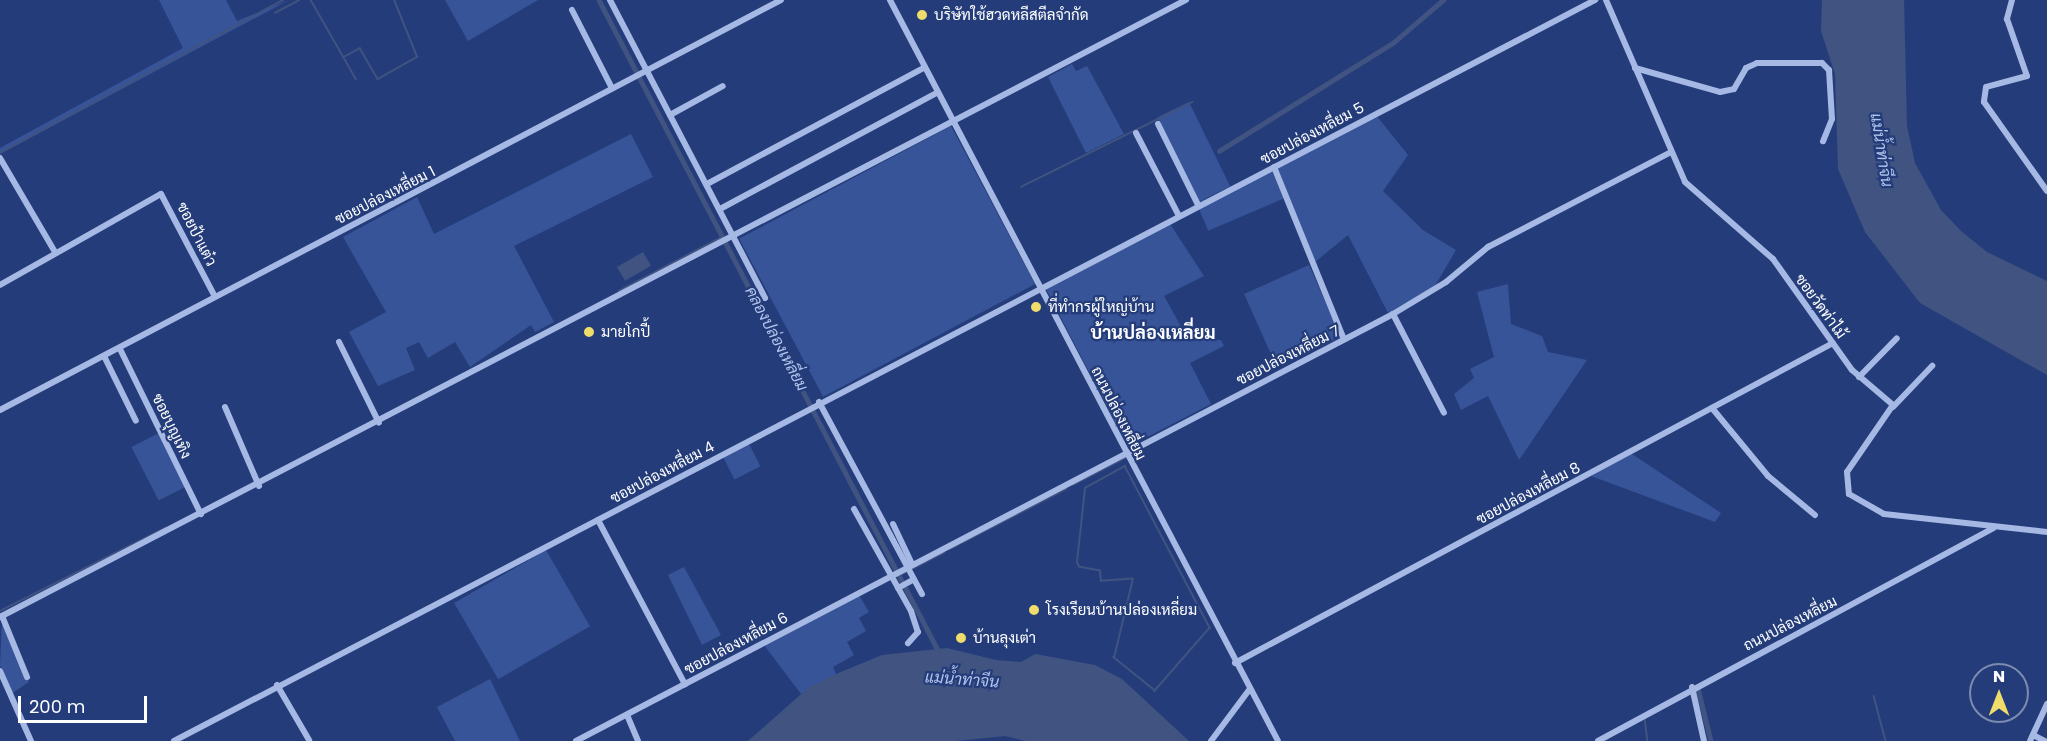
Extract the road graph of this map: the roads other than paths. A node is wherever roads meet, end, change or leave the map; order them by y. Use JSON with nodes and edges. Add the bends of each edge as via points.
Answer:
{"nodes":[{"id":1,"x":610,"y":0,"type":"edge"},
{"id":2,"x":781,"y":0,"type":"edge"},
{"id":3,"x":890,"y":0,"type":"edge"},
{"id":4,"x":1186,"y":0,"type":"edge"},
{"id":5,"x":1595,"y":0,"type":"edge"},
{"id":6,"x":1606,"y":0,"type":"edge"},
{"id":7,"x":2012,"y":0,"type":"edge"},
{"id":8,"x":572,"y":10,"type":"dead end"},
{"id":9,"x":925,"y":67,"type":"junction"},
{"id":10,"x":1635,"y":68,"type":"junction"},
{"id":11,"x":644,"y":72,"type":"junction"},
{"id":12,"x":723,"y":86,"type":"dead end"},
{"id":13,"x":612,"y":88,"type":"junction"},
{"id":14,"x":938,"y":92,"type":"junction"},
{"id":15,"x":670,"y":115,"type":"junction"},
{"id":16,"x":953,"y":122,"type":"junction"},
{"id":17,"x":1158,"y":124,"type":"dead end"},
{"id":18,"x":1136,"y":133,"type":"dead end"},
{"id":19,"x":1823,"y":141,"type":"dead end"},
{"id":20,"x":1671,"y":152,"type":"junction"},
{"id":21,"x":0,"y":158,"type":"edge"},
{"id":22,"x":1274,"y":167,"type":"junction"},
{"id":23,"x":707,"y":184,"type":"junction"},
{"id":24,"x":2047,"y":191,"type":"edge"},
{"id":25,"x":1198,"y":205,"type":"junction"},
{"id":26,"x":720,"y":209,"type":"junction"},
{"id":27,"x":1179,"y":216,"type":"junction"},
{"id":28,"x":735,"y":237,"type":"junction"},
{"id":29,"x":56,"y":252,"type":"junction"},
{"id":30,"x":0,"y":285,"type":"edge"},
{"id":31,"x":1040,"y":286,"type":"junction"},
{"id":32,"x":215,"y":297,"type":"junction"},
{"id":33,"x":765,"y":298,"type":"dead end"},
{"id":34,"x":1393,"y":314,"type":"junction"},
{"id":35,"x":1897,"y":338,"type":"dead end"},
{"id":36,"x":1344,"y":339,"type":"junction"},
{"id":37,"x":339,"y":342,"type":"dead end"},
{"id":38,"x":1833,"y":343,"type":"junction"},
{"id":39,"x":120,"y":349,"type":"junction"},
{"id":40,"x":104,"y":356,"type":"junction"},
{"id":41,"x":1932,"y":366,"type":"dead end"},
{"id":42,"x":1859,"y":377,"type":"junction"},
{"id":43,"x":819,"y":402,"type":"junction"},
{"id":44,"x":1893,"y":407,"type":"junction"},
{"id":45,"x":225,"y":408,"type":"dead end"},
{"id":46,"x":1712,"y":408,"type":"junction"},
{"id":47,"x":0,"y":410,"type":"edge"},
{"id":48,"x":1444,"y":413,"type":"dead end"},
{"id":49,"x":377,"y":420,"type":"junction"},
{"id":50,"x":136,"y":421,"type":"dead end"},
{"id":51,"x":1126,"y":453,"type":"junction"},
{"id":52,"x":260,"y":486,"type":"junction"},
{"id":53,"x":854,"y":509,"type":"dead end"},
{"id":54,"x":201,"y":513,"type":"junction"},
{"id":55,"x":1815,"y":515,"type":"dead end"},
{"id":56,"x":598,"y":520,"type":"junction"},
{"id":57,"x":893,"y":524,"type":"dead end"},
{"id":58,"x":1993,"y":528,"type":"junction"},
{"id":59,"x":2047,"y":532,"type":"edge"},
{"id":60,"x":908,"y":567,"type":"junction"},
{"id":61,"x":891,"y":575,"type":"junction"},
{"id":62,"x":912,"y":581,"type":"junction"},
{"id":63,"x":899,"y":587,"type":"junction"},
{"id":64,"x":922,"y":594,"type":"dead end"},
{"id":65,"x":1,"y":616,"type":"edge"},
{"id":66,"x":908,"y":642,"type":"dead end"},
{"id":67,"x":1235,"y":663,"type":"junction"},
{"id":68,"x":0,"y":671,"type":"edge"},
{"id":69,"x":27,"y":677,"type":"dead end"},
{"id":70,"x":685,"y":684,"type":"junction"},
{"id":71,"x":277,"y":685,"type":"junction"},
{"id":72,"x":1692,"y":687,"type":"junction"},
{"id":73,"x":1249,"y":690,"type":"junction"},
{"id":74,"x":2047,"y":704,"type":"edge"},
{"id":75,"x":627,"y":715,"type":"junction"},
{"id":76,"x":2031,"y":738,"type":"edge"},
{"id":77,"x":309,"y":740,"type":"edge"},
{"id":78,"x":30,"y":741,"type":"edge"},
{"id":79,"x":174,"y":741,"type":"edge"},
{"id":80,"x":576,"y":741,"type":"edge"},
{"id":81,"x":638,"y":741,"type":"edge"},
{"id":82,"x":1211,"y":741,"type":"edge"},
{"id":83,"x":1278,"y":741,"type":"edge"},
{"id":84,"x":1598,"y":741,"type":"edge"},
{"id":85,"x":1704,"y":741,"type":"edge"},
{"id":86,"x":2045,"y":741,"type":"edge"}],
"edges":[{"from":1,"to":11,"type":"street"},
{"from":2,"to":11,"type":"street","name":"ซอยปล่องเหลี่ยม 1"},
{"from":3,"to":9,"type":"street","name":"ถนนปล่องเหลี่ยม"},
{"from":4,"to":16,"type":"street"},
{"from":5,"to":22,"type":"street","name":"ซอยปล่องเหลี่ยม 5"},
{"from":6,"to":10,"type":"street","name":"ซอยวัดท่าไม้"},
{"from":7,"to":24,"type":"street","via":[[2007,19],[2027,75],[1986,87],[1984,102]]},
{"from":8,"to":13,"type":"street"},
{"from":9,"to":14,"type":"street","name":"ถนนปล่องเหลี่ยม"},
{"from":9,"to":23,"type":"street"},
{"from":10,"to":19,"type":"street","via":[[1720,93],[1734,89],[1746,68],[1757,63],[1822,63],[1829,70],[1832,119]]},
{"from":10,"to":20,"type":"street","name":"ซอยวัดท่าไม้"},
{"from":11,"to":13,"type":"street","name":"ซอยปล่องเหลี่ยม 1"},
{"from":11,"to":15,"type":"street"},
{"from":12,"to":15,"type":"street"},
{"from":13,"to":32,"type":"street","name":"ซอยปล่องเหลี่ยม 1"},
{"from":14,"to":16,"type":"street","name":"ถนนปล่องเหลี่ยม"},
{"from":14,"to":26,"type":"street"},
{"from":15,"to":23,"type":"street"},
{"from":16,"to":28,"type":"street"},
{"from":16,"to":31,"type":"street","name":"ถนนปล่องเหลี่ยม"},
{"from":17,"to":25,"type":"street"},
{"from":18,"to":27,"type":"street"},
{"from":20,"to":34,"type":"street","name":"ซอยปล่องเหลี่ยม 7","via":[[1488,247],[1446,282]]},
{"from":20,"to":38,"type":"street","name":"ซอยวัดท่าไม้","via":[[1687,185],[1773,259]]},
{"from":21,"to":29,"type":"street"},
{"from":22,"to":25,"type":"street","name":"ซอยปล่องเหลี่ยม 5"},
{"from":22,"to":36,"type":"street"},
{"from":23,"to":26,"type":"street"},
{"from":25,"to":27,"type":"street","name":"ซอยปล่องเหลี่ยม 5"},
{"from":26,"to":28,"type":"street"},
{"from":27,"to":31,"type":"street","name":"ซอยปล่องเหลี่ยม 5"},
{"from":28,"to":33,"type":"street"},
{"from":28,"to":49,"type":"street"},
{"from":29,"to":30,"type":"street"},
{"from":29,"to":32,"type":"street","name":"ซอยป้าแต๋ว","via":[[161,194]]},
{"from":31,"to":43,"type":"street","name":"ซอยปล่องเหลี่ยม 4"},
{"from":31,"to":51,"type":"street","name":"ถนนปล่องเหลี่ยม"},
{"from":32,"to":39,"type":"street","name":"ซอยปล่องเหลี่ยม 1"},
{"from":34,"to":36,"type":"street","name":"ซอยปล่องเหลี่ยม 7"},
{"from":34,"to":48,"type":"street"},
{"from":35,"to":42,"type":"street"},
{"from":36,"to":51,"type":"street","name":"ซอยปล่องเหลี่ยม 7"},
{"from":37,"to":49,"type":"street"},
{"from":38,"to":42,"type":"street","name":"ซอยวัดท่าไม้"},
{"from":38,"to":46,"type":"street","name":"ซอยปล่องเหลี่ยม 8"},
{"from":39,"to":40,"type":"street","name":"ซอยปล่องเหลี่ยม 1"},
{"from":39,"to":54,"type":"street","name":"ซอยบุญเทิง"},
{"from":40,"to":47,"type":"street","name":"ซอยปล่องเหลี่ยม 1"},
{"from":40,"to":50,"type":"street"},
{"from":41,"to":44,"type":"street"},
{"from":42,"to":44,"type":"street","name":"ซอยวัดท่าไม้"},
{"from":43,"to":56,"type":"street","name":"ซอยปล่องเหลี่ยม 4"},
{"from":43,"to":60,"type":"street"},
{"from":44,"to":58,"type":"street","via":[[1847,472],[1849,495],[1884,514]]},
{"from":45,"to":52,"type":"street"},
{"from":46,"to":55,"type":"street","via":[[1767,476]]},
{"from":46,"to":67,"type":"street","name":"ซอยปล่องเหลี่ยม 8"},
{"from":49,"to":52,"type":"street"},
{"from":51,"to":60,"type":"street","name":"ซอยปล่องเหลี่ยม 7"},
{"from":51,"to":67,"type":"street","name":"ถนนปล่องเหลี่ยม"},
{"from":52,"to":54,"type":"street"},
{"from":53,"to":61,"type":"street"},
{"from":54,"to":65,"type":"street"},
{"from":56,"to":70,"type":"street"},
{"from":56,"to":71,"type":"street","name":"ซอยปล่องเหลี่ยม 4"},
{"from":57,"to":60,"type":"street"},
{"from":58,"to":59,"type":"street"},
{"from":58,"to":72,"type":"street","name":"ถนนปล่องเหลี่ยม"},
{"from":60,"to":61,"type":"street","name":"ซอยปล่องเหลี่ยม 6"},
{"from":60,"to":62,"type":"street"},
{"from":61,"to":63,"type":"street"},
{"from":61,"to":70,"type":"street","name":"ซอยปล่องเหลี่ยม 6"},
{"from":62,"to":63,"type":"street"},
{"from":62,"to":64,"type":"street"},
{"from":63,"to":66,"type":"street","via":[[918,631]]},
{"from":65,"to":69,"type":"street"},
{"from":67,"to":73,"type":"street","name":"ถนนปล่องเหลี่ยม"},
{"from":68,"to":78,"type":"street"},
{"from":70,"to":75,"type":"street","name":"ซอยปล่องเหลี่ยม 6"},
{"from":71,"to":77,"type":"street"},
{"from":71,"to":79,"type":"street","name":"ซอยปล่องเหลี่ยม 4"},
{"from":72,"to":84,"type":"street","name":"ถนนปล่องเหลี่ยม"},
{"from":72,"to":85,"type":"street"},
{"from":73,"to":82,"type":"street"},
{"from":73,"to":83,"type":"street","name":"ถนนปล่องเหลี่ยม"},
{"from":74,"to":76,"type":"street"},
{"from":75,"to":80,"type":"street","name":"ซอยปล่องเหลี่ยม 6"},
{"from":75,"to":81,"type":"street"},
{"from":76,"to":86,"type":"street"}]}
